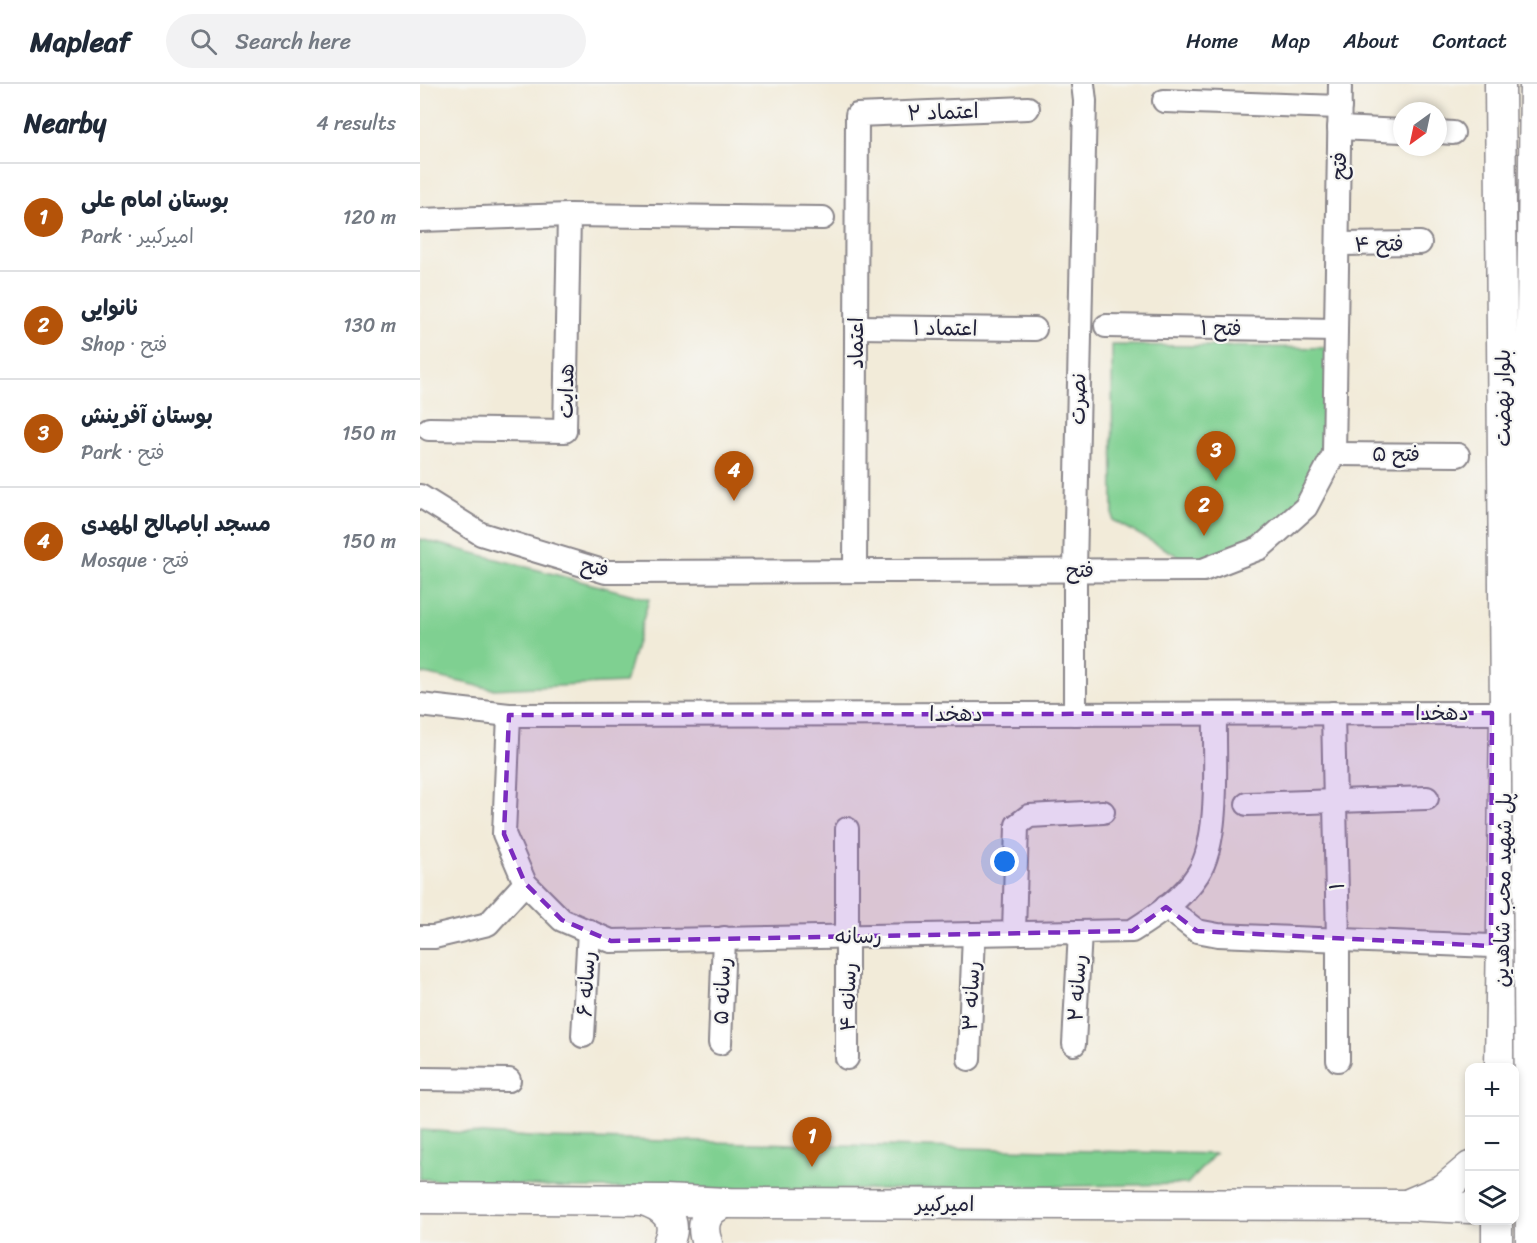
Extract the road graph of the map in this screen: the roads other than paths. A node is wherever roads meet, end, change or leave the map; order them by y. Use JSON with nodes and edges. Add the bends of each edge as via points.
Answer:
{"nodes":[{"id":1,"x":1083,"y":84,"type":"edge"},
{"id":2,"x":1340,"y":84,"type":"edge"},
{"id":3,"x":1500,"y":84,"type":"edge"},
{"id":4,"x":1535,"y":84,"type":"edge"},
{"id":5,"x":1164,"y":101,"type":"dead end"},
{"id":6,"x":1028,"y":108,"type":"dead end"},
{"id":7,"x":857,"y":115,"type":"joint"},
{"id":8,"x":1340,"y":118,"type":"junction"},
{"id":9,"x":1393,"y":129,"type":"edge"},
{"id":10,"x":569,"y":215,"type":"junction"},
{"id":11,"x":823,"y":218,"type":"dead end"},
{"id":12,"x":420,"y":220,"type":"edge"},
{"id":13,"x":1420,"y":243,"type":"dead end"},
{"id":14,"x":1338,"y":244,"type":"junction"},
{"id":15,"x":1106,"y":326,"type":"dead end"},
{"id":16,"x":856,"y":327,"type":"junction"},
{"id":17,"x":1035,"y":329,"type":"dead end"},
{"id":18,"x":1336,"y":330,"type":"junction"},
{"id":19,"x":429,"y":429,"type":"dead end"},
{"id":20,"x":1334,"y":454,"type":"junction"},
{"id":21,"x":1458,"y":455,"type":"dead end"},
{"id":22,"x":420,"y":496,"type":"edge"},
{"id":23,"x":1523,"y":539,"type":"edge"},
{"id":24,"x":1075,"y":570,"type":"junction"},
{"id":25,"x":855,"y":571,"type":"junction"},
{"id":26,"x":420,"y":705,"type":"edge"},
{"id":27,"x":1333,"y":713,"type":"junction"},
{"id":28,"x":1508,"y":713,"type":"junction"},
{"id":29,"x":1075,"y":714,"type":"junction"},
{"id":30,"x":1215,"y":714,"type":"junction"},
{"id":31,"x":509,"y":715,"type":"junction"},
{"id":32,"x":1427,"y":798,"type":"dead end"},
{"id":33,"x":1335,"y":801,"type":"junction"},
{"id":34,"x":1247,"y":804,"type":"dead end"},
{"id":35,"x":1103,"y":812,"type":"dead end"},
{"id":36,"x":847,"y":829,"type":"dead end"},
{"id":37,"x":525,"y":883,"type":"junction"},
{"id":38,"x":1166,"y":907,"type":"junction"},
{"id":39,"x":589,"y":931,"type":"junction"},
{"id":40,"x":1080,"y":932,"type":"junction"},
{"id":41,"x":1014,"y":933,"type":"junction"},
{"id":42,"x":974,"y":934,"type":"junction"},
{"id":43,"x":849,"y":936,"type":"junction"},
{"id":44,"x":420,"y":937,"type":"edge"},
{"id":45,"x":724,"y":938,"type":"junction"},
{"id":46,"x":1338,"y":940,"type":"junction"},
{"id":47,"x":1491,"y":946,"type":"junction"},
{"id":48,"x":583,"y":1036,"type":"dead end"},
{"id":49,"x":720,"y":1043,"type":"dead end"},
{"id":50,"x":1074,"y":1044,"type":"dead end"},
{"id":51,"x":847,"y":1059,"type":"dead end"},
{"id":52,"x":969,"y":1059,"type":"dead end"},
{"id":53,"x":1338,"y":1060,"type":"dead end"},
{"id":54,"x":1490,"y":1063,"type":"edge"},
{"id":55,"x":1500,"y":1063,"type":"edge"},
{"id":56,"x":420,"y":1078,"type":"edge"},
{"id":57,"x":509,"y":1080,"type":"dead end"},
{"id":58,"x":1537,"y":1160,"type":"edge"},
{"id":59,"x":1519,"y":1167,"type":"edge"},
{"id":60,"x":1465,"y":1171,"type":"edge"},
{"id":61,"x":420,"y":1198,"type":"edge"},
{"id":62,"x":643,"y":1200,"type":"junction"},
{"id":63,"x":726,"y":1203,"type":"junction"},
{"id":64,"x":1405,"y":1205,"type":"junction"},
{"id":65,"x":1465,"y":1208,"type":"edge"},
{"id":66,"x":1519,"y":1210,"type":"edge"},
{"id":67,"x":1537,"y":1211,"type":"edge"},
{"id":68,"x":1497,"y":1225,"type":"edge"},
{"id":69,"x":668,"y":1243,"type":"edge"},
{"id":70,"x":707,"y":1243,"type":"edge"},
{"id":71,"x":1497,"y":1243,"type":"edge"},
{"id":72,"x":1531,"y":1243,"type":"edge"}],
"edges":[{"from":1,"to":24,"type":"street","name":"نصرت"},
{"from":2,"to":8,"type":"street","name":"فتح"},
{"from":3,"to":23,"type":"main road","name":"بلوار نهضت"},
{"from":4,"to":23,"type":"main road","name":"بلوار نهضت"},
{"from":5,"to":8,"type":"street"},
{"from":6,"to":7,"type":"street","name":"اعتماد ۲"},
{"from":7,"to":16,"type":"street","name":"اعتماد"},
{"from":8,"to":9,"type":"street"},
{"from":8,"to":14,"type":"street","name":"فتح"},
{"from":10,"to":11,"type":"street"},
{"from":10,"to":12,"type":"street"},
{"from":10,"to":19,"type":"street","name":"هدایت","via":[[565,431]]},
{"from":13,"to":14,"type":"street","name":"فتح ۴"},
{"from":14,"to":18,"type":"street","name":"فتح"},
{"from":15,"to":18,"type":"street","name":"فتح ۱"},
{"from":16,"to":17,"type":"street","name":"اعتماد ۱"},
{"from":16,"to":25,"type":"street","name":"اعتماد"},
{"from":18,"to":20,"type":"street","name":"فتح"},
{"from":20,"to":21,"type":"street","name":"۵ فتح"},
{"from":20,"to":24,"type":"street","name":"فتح","via":[[1306,507],[1260,548],[1203,570]]},
{"from":22,"to":25,"type":"street","name":"فتح","via":[[481,534],[606,572]]},
{"from":23,"to":28,"type":"main road","name":"بلوار نهضت"},
{"from":24,"to":25,"type":"street","name":"فتح"},
{"from":24,"to":29,"type":"street","name":"نصرت"},
{"from":26,"to":31,"type":"street","name":"دهخدا"},
{"from":27,"to":28,"type":"street","name":"دهخدا"},
{"from":27,"to":30,"type":"street","name":"دهخدا"},
{"from":27,"to":33,"type":"street","name":"۱"},
{"from":28,"to":47,"type":"main road"},
{"from":28,"to":55,"type":"main road","name":"پل شهید محب شاهدین"},
{"from":28,"to":72,"type":"main road","name":"پل شهید محب شاهدین","bridge":true},
{"from":29,"to":30,"type":"street","name":"دهخدا"},
{"from":29,"to":31,"type":"street","name":"دهخدا"},
{"from":30,"to":38,"type":"street","name":"رسانه","via":[[1211,842],[1199,873]]},
{"from":31,"to":37,"type":"street","name":"رسانه","via":[[504,834]]},
{"from":32,"to":33,"type":"street"},
{"from":33,"to":34,"type":"street"},
{"from":33,"to":46,"type":"street","name":"۱"},
{"from":35,"to":41,"type":"street","via":[[1029,816],[1017,825]]},
{"from":36,"to":43,"type":"street","name":"رسانه ۴"},
{"from":37,"to":39,"type":"street","name":"رسانه","via":[[562,920]]},
{"from":37,"to":44,"type":"street","via":[[489,924]]},
{"from":38,"to":40,"type":"street","name":"رسانه","via":[[1132,931]]},
{"from":38,"to":46,"type":"street","via":[[1197,931]]},
{"from":39,"to":45,"type":"street","name":"رسانه","via":[[611,940]]},
{"from":39,"to":48,"type":"street","name":"رسانه ۶"},
{"from":40,"to":41,"type":"street","name":"رسانه"},
{"from":40,"to":50,"type":"street","name":"رسانه ۲"},
{"from":41,"to":42,"type":"street","name":"رسانه"},
{"from":42,"to":43,"type":"street","name":"رسانه"},
{"from":42,"to":52,"type":"street","name":"رسانه ۳"},
{"from":43,"to":45,"type":"street","name":"رسانه"},
{"from":43,"to":51,"type":"street","name":"رسانه ۴"},
{"from":45,"to":49,"type":"street","name":"رسانه ۵"},
{"from":46,"to":47,"type":"street"},
{"from":46,"to":53,"type":"street","name":"۱"},
{"from":47,"to":54,"type":"main road"},
{"from":56,"to":57,"type":"street"},
{"from":58,"to":59,"type":"main road"},
{"from":60,"to":64,"type":"main road","via":[[1444,1189]]},
{"from":61,"to":62,"type":"main road","name":"امیرکبیر"},
{"from":62,"to":63,"type":"main road","name":"امیرکبیر"},
{"from":62,"to":69,"type":"main road","via":[[659,1205],[670,1218],[672,1235]]},
{"from":63,"to":64,"type":"main road","name":"امیرکبیر"},
{"from":63,"to":70,"type":"main road","via":[[706,1218]]},
{"from":64,"to":65,"type":"main road","name":"امیرکبیر"},
{"from":66,"to":67,"type":"main road"},
{"from":68,"to":71,"type":"main road"}]}
